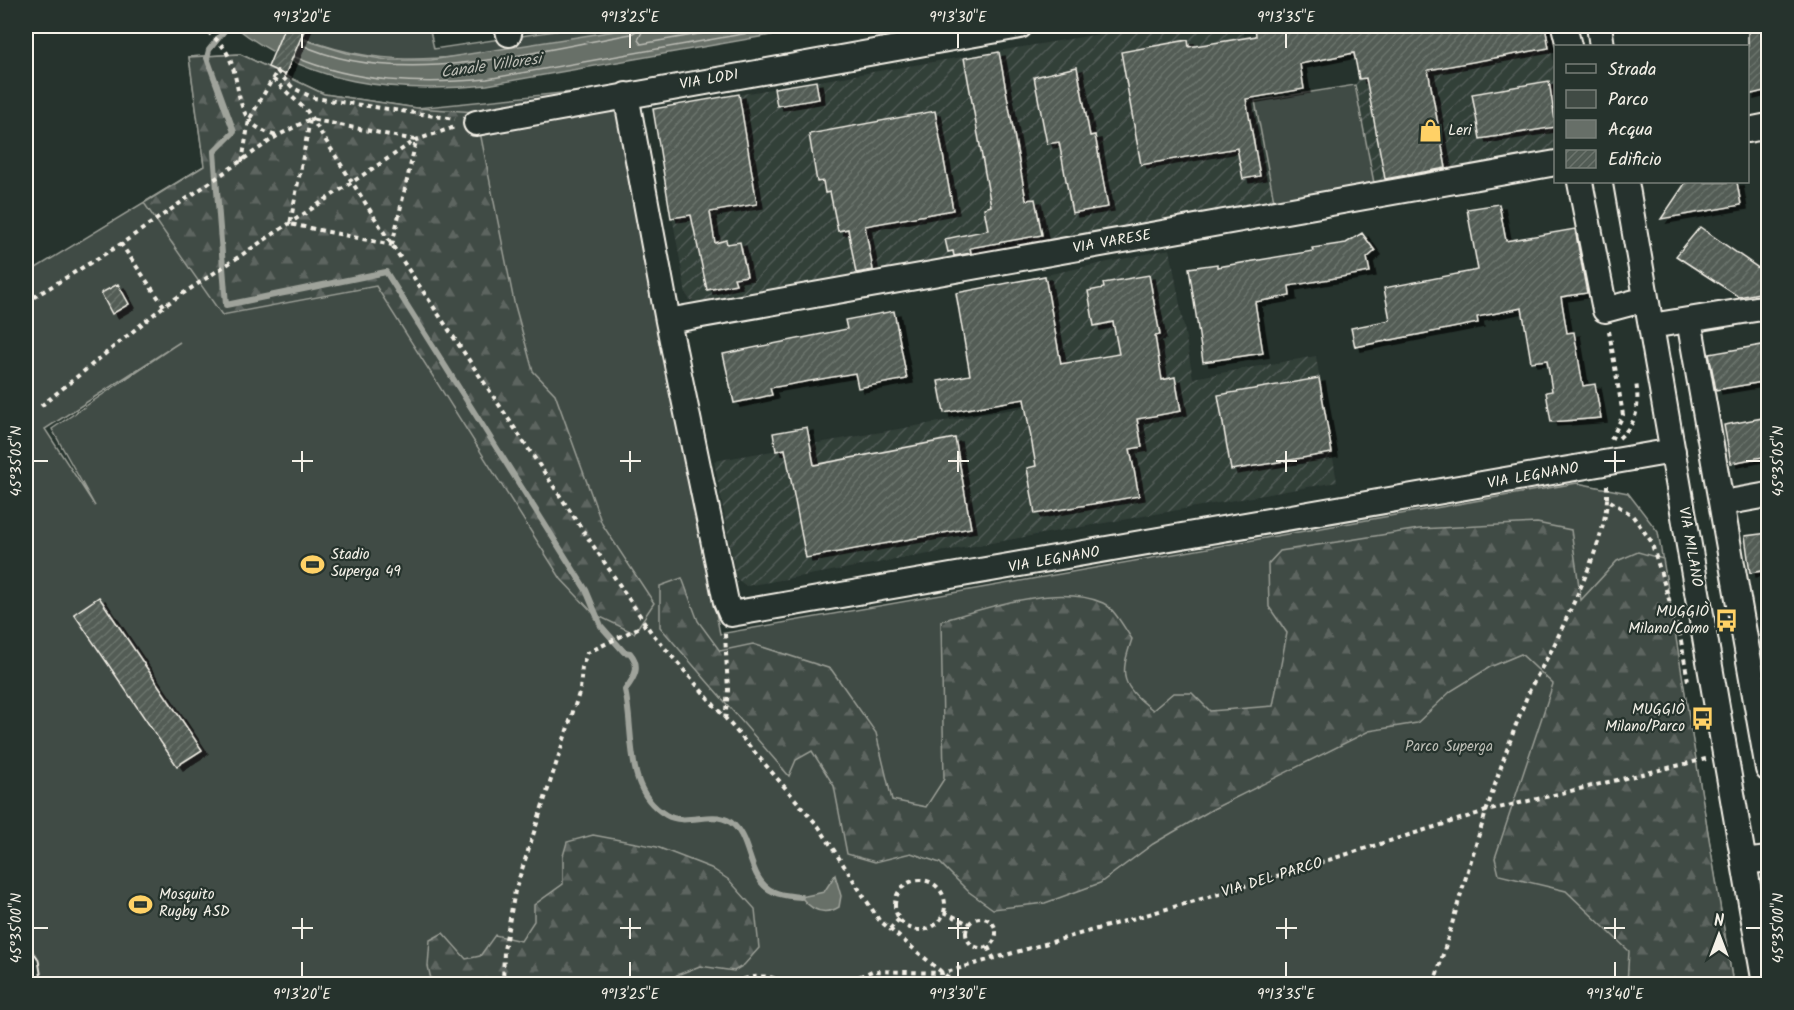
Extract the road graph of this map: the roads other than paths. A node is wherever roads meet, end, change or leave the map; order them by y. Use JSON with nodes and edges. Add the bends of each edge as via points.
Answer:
{"nodes":[{"id":1,"x":1020,"y":26,"type":"edge"},
{"id":2,"x":1564,"y":26,"type":"edge"},
{"id":3,"x":1599,"y":26,"type":"edge"},
{"id":4,"x":1569,"y":45,"type":"edge"},
{"id":5,"x":1602,"y":45,"type":"edge"},
{"id":6,"x":626,"y":95,"type":"junction"},
{"id":7,"x":476,"y":123,"type":"road end"},
{"id":8,"x":1768,"y":126,"type":"edge"},
{"id":9,"x":1749,"y":130,"type":"edge"},
{"id":10,"x":1554,"y":163,"type":"edge"},
{"id":11,"x":1580,"y":183,"type":"edge"},
{"id":12,"x":1626,"y":183,"type":"edge"},
{"id":13,"x":1646,"y":299,"type":"junction"},
{"id":14,"x":1768,"y":307,"type":"edge"},
{"id":15,"x":1689,"y":320,"type":"junction"},
{"id":16,"x":668,"y":321,"type":"junction"},
{"id":17,"x":1651,"y":326,"type":"junction"},
{"id":18,"x":1673,"y":451,"type":"junction"},
{"id":19,"x":1768,"y":495,"type":"edge"},
{"id":20,"x":1723,"y":503,"type":"junction"},
{"id":21,"x":1761,"y":679,"type":"edge"},
{"id":22,"x":1768,"y":769,"type":"edge"},
{"id":23,"x":1768,"y":859,"type":"edge"},
{"id":24,"x":1744,"y":862,"type":"junction"},
{"id":25,"x":26,"y":964,"type":"edge"},
{"id":26,"x":29,"y":984,"type":"edge"},
{"id":27,"x":1766,"y":984,"type":"edge"}],
"edges":[{"from":1,"to":6,"type":"street","name":"VIA LODI"},
{"from":2,"to":4,"type":"street"},
{"from":3,"to":5,"type":"street"},
{"from":6,"to":7,"type":"street","name":"VIA LODI"},
{"from":6,"to":16,"type":"street"},
{"from":8,"to":9,"type":"street"},
{"from":10,"to":16,"type":"street","name":"VIA VARESE"},
{"from":11,"to":13,"type":"street","via":[[1605,309]]},
{"from":12,"to":13,"type":"street","name":"VIA MILANO"},
{"from":13,"to":17,"type":"street","name":"VIA MILANO"},
{"from":14,"to":15,"type":"street"},
{"from":15,"to":17,"type":"street"},
{"from":15,"to":20,"type":"street"},
{"from":16,"to":18,"type":"street","name":"VIA LEGNANO","via":[[731,614],[1606,457]]},
{"from":17,"to":18,"type":"street","name":"VIA MILANO"},
{"from":18,"to":24,"type":"street","name":"VIA MILANO"},
{"from":19,"to":20,"type":"street"},
{"from":20,"to":21,"type":"street"},
{"from":21,"to":22,"type":"street"},
{"from":23,"to":24,"type":"street"},
{"from":24,"to":27,"type":"street","name":"VIA MILANO"},
{"from":25,"to":26,"type":"street"}]}
